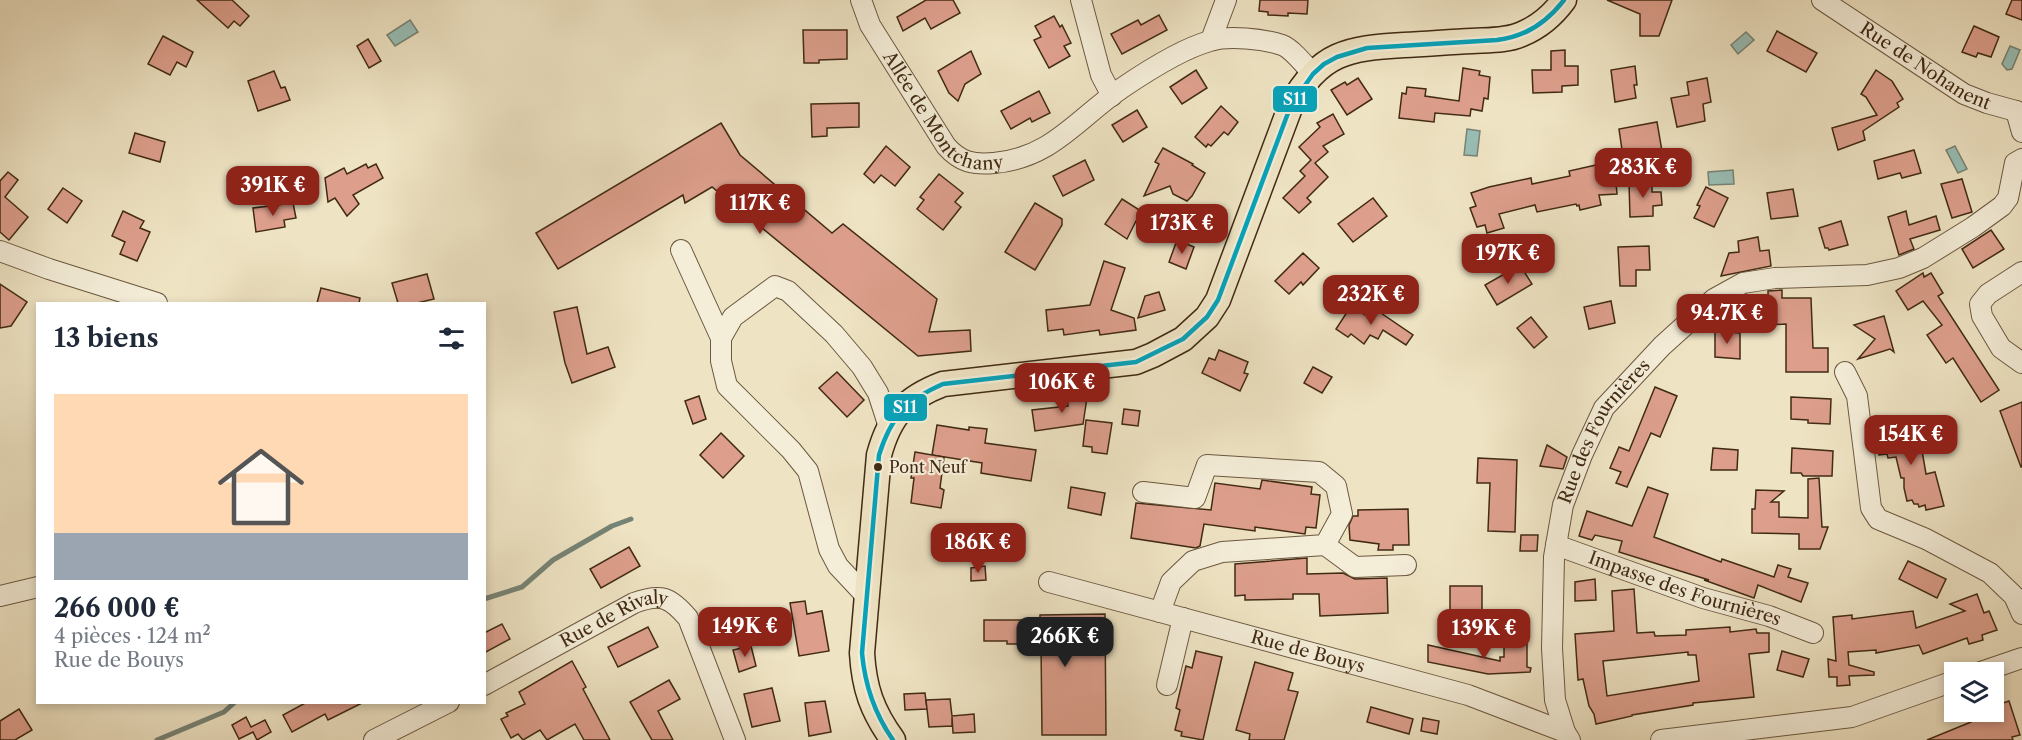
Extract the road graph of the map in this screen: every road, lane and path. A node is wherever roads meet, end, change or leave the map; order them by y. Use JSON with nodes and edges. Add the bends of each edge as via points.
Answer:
{"nodes":[{"id":1,"x":861,"y":0,"type":"edge"},
{"id":2,"x":1081,"y":0,"type":"edge"},
{"id":3,"x":1226,"y":0,"type":"edge"},
{"id":4,"x":1564,"y":0,"type":"edge"},
{"id":5,"x":1822,"y":0,"type":"edge"},
{"id":6,"x":1211,"y":40,"type":"junction"},
{"id":7,"x":1312,"y":72,"type":"junction"},
{"id":8,"x":1112,"y":96,"type":"junction"},
{"id":9,"x":2019,"y":109,"type":"edge"},
{"id":10,"x":2022,"y":132,"type":"edge"},
{"id":11,"x":2022,"y":159,"type":"edge"},
{"id":12,"x":681,"y":250,"type":"dead end"},
{"id":13,"x":0,"y":251,"type":"edge"},
{"id":14,"x":2022,"y":272,"type":"edge"},
{"id":15,"x":154,"y":302,"type":"edge"},
{"id":16,"x":721,"y":338,"type":"junction"},
{"id":17,"x":2022,"y":363,"type":"edge"},
{"id":18,"x":1845,"y":372,"type":"dead end"},
{"id":19,"x":889,"y":427,"type":"junction"},
{"id":20,"x":1143,"y":492,"type":"dead end"},
{"id":21,"x":1325,"y":545,"type":"junction"},
{"id":22,"x":1556,"y":545,"type":"junction"},
{"id":23,"x":1406,"y":565,"type":"dead end"},
{"id":24,"x":1049,"y":582,"type":"dead end"},
{"id":25,"x":36,"y":587,"type":"edge"},
{"id":26,"x":0,"y":596,"type":"edge"},
{"id":27,"x":867,"y":597,"type":"junction"},
{"id":28,"x":1160,"y":612,"type":"junction"},
{"id":29,"x":2022,"y":614,"type":"edge"},
{"id":30,"x":1183,"y":618,"type":"junction"},
{"id":31,"x":1813,"y":633,"type":"dead end"},
{"id":32,"x":2022,"y":658,"type":"edge"},
{"id":33,"x":2004,"y":664,"type":"edge"},
{"id":34,"x":486,"y":683,"type":"edge"},
{"id":35,"x":1167,"y":685,"type":"dead end"},
{"id":36,"x":1944,"y":685,"type":"edge"},
{"id":37,"x":445,"y":704,"type":"edge"},
{"id":38,"x":1568,"y":736,"type":"edge"},
{"id":39,"x":374,"y":740,"type":"edge"},
{"id":40,"x":735,"y":740,"type":"edge"},
{"id":41,"x":893,"y":740,"type":"edge"},
{"id":42,"x":1660,"y":740,"type":"edge"}],
"edges":[{"from":1,"to":8,"type":"street","name":"Allée de Montchany","via":[[870,25],[955,157],[973,163],[1027,157],[1059,140]]},
{"from":2,"to":8,"type":"street","via":[[1101,75]]},
{"from":3,"to":6,"type":"street"},
{"from":4,"to":7,"type":"main road","via":[[1544,21],[1520,36],[1357,49],[1334,57]]},
{"from":5,"to":9,"type":"street","name":"Rue de Nohanent","via":[[1964,94]]},
{"from":6,"to":7,"type":"street","name":"Allée de Montchany","via":[[1228,38],[1284,45]]},
{"from":6,"to":8,"type":"street","name":"Allée de Montchany","via":[[1188,49]]},
{"from":7,"to":19,"type":"main road","via":[[1291,105],[1218,300],[1193,332],[1136,362],[944,384],[910,400]]},
{"from":9,"to":10,"type":"street","name":"Rue de Nohanent"},
{"from":11,"to":22,"type":"street","name":"Rue des Fournières","via":[[2015,163],[2008,198],[2002,206],[1923,258],[1867,275],[1743,283],[1714,299],[1662,346],[1604,408],[1563,505]]},
{"from":12,"to":16,"type":"street"},
{"from":13,"to":15,"type":"street"},
{"from":14,"to":17,"type":"street","via":[[1988,294],[1980,304],[1982,316],[2001,348]]},
{"from":16,"to":19,"type":"street","via":[[733,317],[765,293],[775,286],[788,291],[862,367],[878,393]]},
{"from":16,"to":27,"type":"street","via":[[727,386],[808,471],[829,549],[838,566]]},
{"from":18,"to":29,"type":"street","via":[[1857,396],[1871,508],[1878,519],[1990,573],[2014,596]]},
{"from":19,"to":27,"type":"main road","via":[[877,470]]},
{"from":20,"to":21,"type":"street","via":[[1195,498],[1207,465],[1319,472],[1336,486],[1342,514]]},
{"from":21,"to":23,"type":"street","via":[[1355,567]]},
{"from":21,"to":28,"type":"street","via":[[1222,552],[1193,561],[1171,582]]},
{"from":22,"to":31,"type":"street","name":"Impasse des Fournières"},
{"from":22,"to":38,"type":"street","name":"Rue des Fournières","via":[[1552,648],[1555,700]]},
{"from":24,"to":28,"type":"street","name":"Rue de Bouys"},
{"from":25,"to":26,"type":"street"},
{"from":27,"to":41,"type":"main road","via":[[863,677],[869,699]]},
{"from":28,"to":30,"type":"street","name":"Rue de Bouys"},
{"from":30,"to":35,"type":"street"},
{"from":30,"to":38,"type":"street","name":"Rue de Bouys","via":[[1468,695]]},
{"from":32,"to":33,"type":"street"},
{"from":34,"to":40,"type":"street","name":"Rue de Rivaly","via":[[634,603],[651,596],[669,600],[688,618]]},
{"from":36,"to":42,"type":"street","via":[[1852,717]]},
{"from":37,"to":39,"type":"street"}]}
